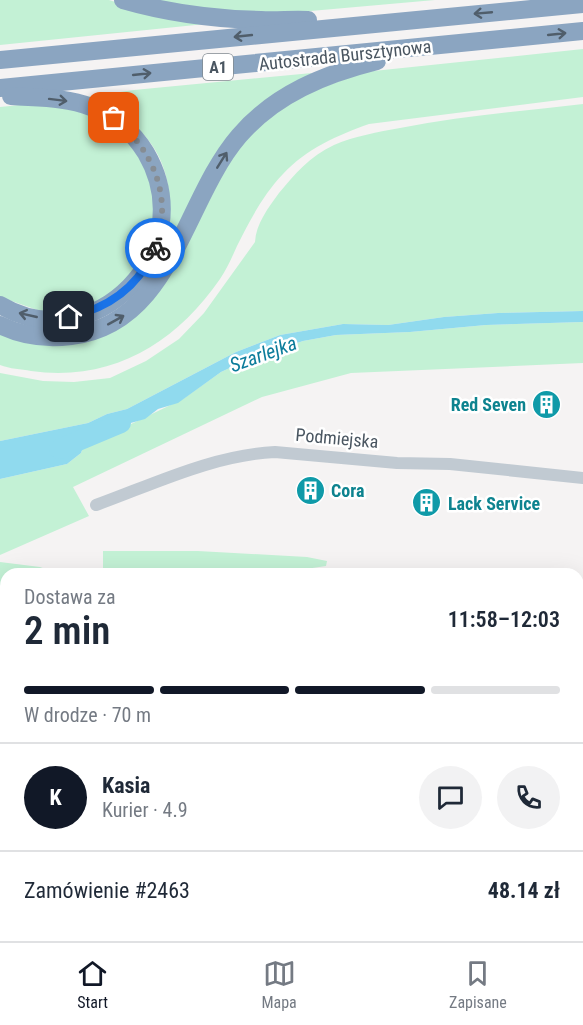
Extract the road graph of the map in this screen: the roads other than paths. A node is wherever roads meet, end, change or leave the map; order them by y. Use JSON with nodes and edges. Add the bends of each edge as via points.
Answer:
{"nodes":[{"id":1,"x":123,"y":0,"type":"edge"},
{"id":2,"x":583,"y":4,"type":"edge"},
{"id":3,"x":364,"y":25,"type":"junction"},
{"id":4,"x":583,"y":32,"type":"edge"},
{"id":5,"x":436,"y":46,"type":"junction"},
{"id":6,"x":0,"y":60,"type":"edge"},
{"id":7,"x":0,"y":88,"type":"edge"},
{"id":8,"x":0,"y":95,"type":"edge"},
{"id":9,"x":0,"y":305,"type":"edge"},
{"id":10,"x":0,"y":325,"type":"edge"},
{"id":11,"x":583,"y":478,"type":"edge"},
{"id":12,"x":96,"y":505,"type":"dead end"}],
"edges":[{"from":1,"to":3,"type":"highway","via":[[201,16]]},
{"from":2,"to":3,"type":"highway","name":"Autostrada Bursztynowa","number":"A1","one_way":true},
{"from":3,"to":6,"type":"highway","name":"Autostrada Bursztynowa","number":"A1","one_way":true},
{"from":5,"to":4,"type":"highway","name":"Autostrada Bursztynowa","number":"A1","one_way":true},
{"from":7,"to":5,"type":"highway","name":"Autostrada Bursztynowa","number":"A1","one_way":true},
{"from":10,"to":5,"type":"highway","one_way":true,"via":[[32,335],[71,336],[105,326],[131,311],[155,286],[224,157],[263,112],[299,88],[343,69]]},
{"from":8,"to":9,"type":"highway","one_way":true,"via":[[72,102],[114,118],[135,137],[153,166],[162,197],[159,237],[148,262],[134,283],[109,303],[56,319],[31,316]]},
{"from":11,"to":12,"type":"street","name":"Podmiejska","via":[[450,464],[256,453],[208,464]]}]}
